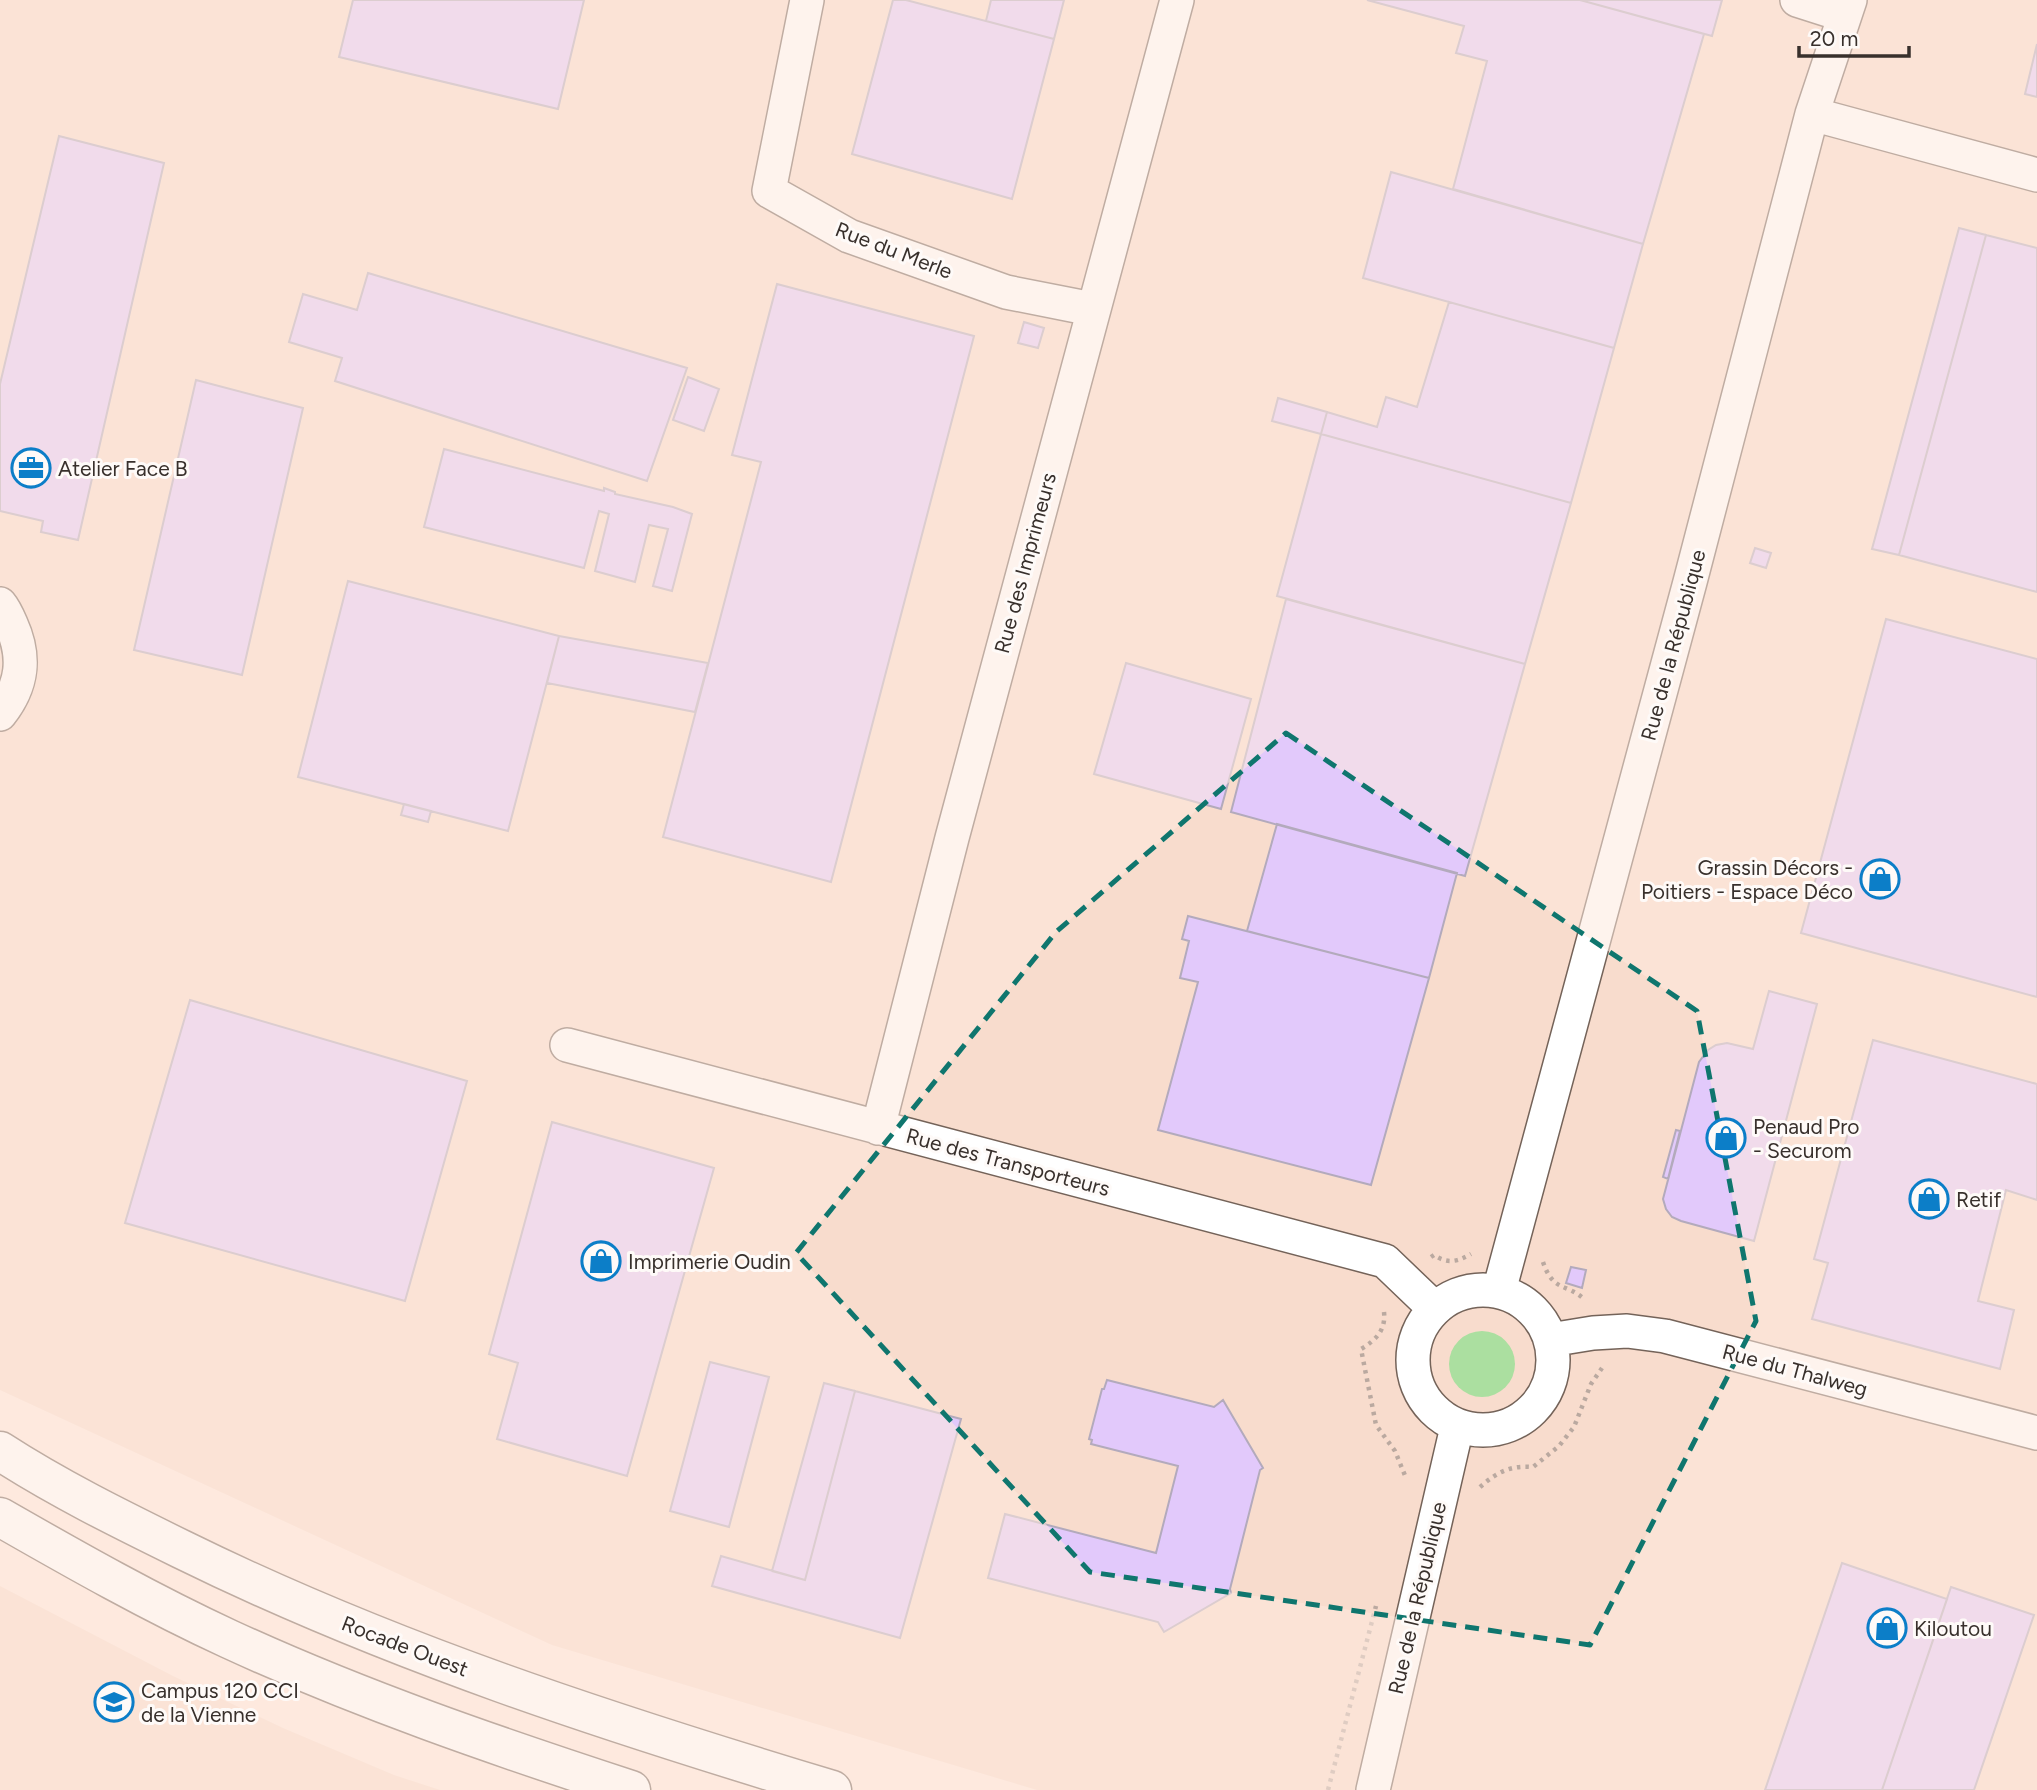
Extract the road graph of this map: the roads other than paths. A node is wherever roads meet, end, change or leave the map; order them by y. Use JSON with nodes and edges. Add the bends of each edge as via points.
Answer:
{"nodes":[{"id":1,"x":807,"y":0,"type":"edge"},
{"id":2,"x":1177,"y":0,"type":"edge"},
{"id":3,"x":1797,"y":0,"type":"edge"},
{"id":4,"x":1847,"y":8,"type":"edge"},
{"id":5,"x":1812,"y":114,"type":"junction"},
{"id":6,"x":2037,"y":175,"type":"edge"},
{"id":7,"x":1092,"y":309,"type":"junction"},
{"id":8,"x":0,"y":604,"type":"edge"},
{"id":9,"x":0,"y":713,"type":"edge"},
{"id":10,"x":567,"y":1045,"type":"dead end"},
{"id":11,"x":878,"y":1128,"type":"junction"},
{"id":12,"x":1499,"y":1292,"type":"junction"},
{"id":13,"x":1433,"y":1307,"type":"junction"},
{"id":14,"x":1550,"y":1340,"type":"junction"},
{"id":15,"x":1457,"y":1427,"type":"junction"},
{"id":16,"x":2037,"y":1433,"type":"edge"},
{"id":17,"x":0,"y":1451,"type":"edge"},
{"id":18,"x":0,"y":1517,"type":"edge"},
{"id":19,"x":1372,"y":1783,"type":"edge"},
{"id":20,"x":631,"y":1790,"type":"edge"},
{"id":21,"x":832,"y":1790,"type":"edge"}],
"edges":[{"from":1,"to":7,"type":"street","name":"Rue du Merle","via":[[769,191],[849,236],[1006,292]]},
{"from":2,"to":7,"type":"street","name":"Rue des Imprimeurs"},
{"from":3,"to":4,"type":"street"},
{"from":4,"to":5,"type":"street","name":"Rue de la République"},
{"from":5,"to":6,"type":"street"},
{"from":5,"to":12,"type":"street","name":"Rue de la République"},
{"from":7,"to":11,"type":"street","name":"Rue des Imprimeurs"},
{"from":8,"to":9,"type":"street","via":[[17,637],[22,670]]},
{"from":10,"to":11,"type":"street","name":"Rue des Transporteurs"},
{"from":11,"to":13,"type":"street","name":"Rue des Transporteurs","via":[[1385,1261]]},
{"from":12,"to":13,"type":"street","via":[[1479,1289],[1455,1294]]},
{"from":12,"to":14,"type":"street","via":[[1516,1298],[1538,1316]]},
{"from":13,"to":15,"type":"street","via":[[1420,1327],[1413,1359],[1429,1407]]},
{"from":14,"to":15,"type":"street","via":[[1548,1387],[1538,1406],[1503,1428],[1479,1433]]},
{"from":14,"to":16,"type":"street","name":"Rue du Thalweg","via":[[1627,1331],[1665,1336]]},
{"from":15,"to":19,"type":"street","name":"Rue de la République"},
{"from":17,"to":21,"type":"main road","name":"Rocade Ouest","via":[[254,1585],[384,1640],[547,1700]]},
{"from":18,"to":20,"type":"main road","via":[[120,1586],[230,1640],[355,1692]]}]}
